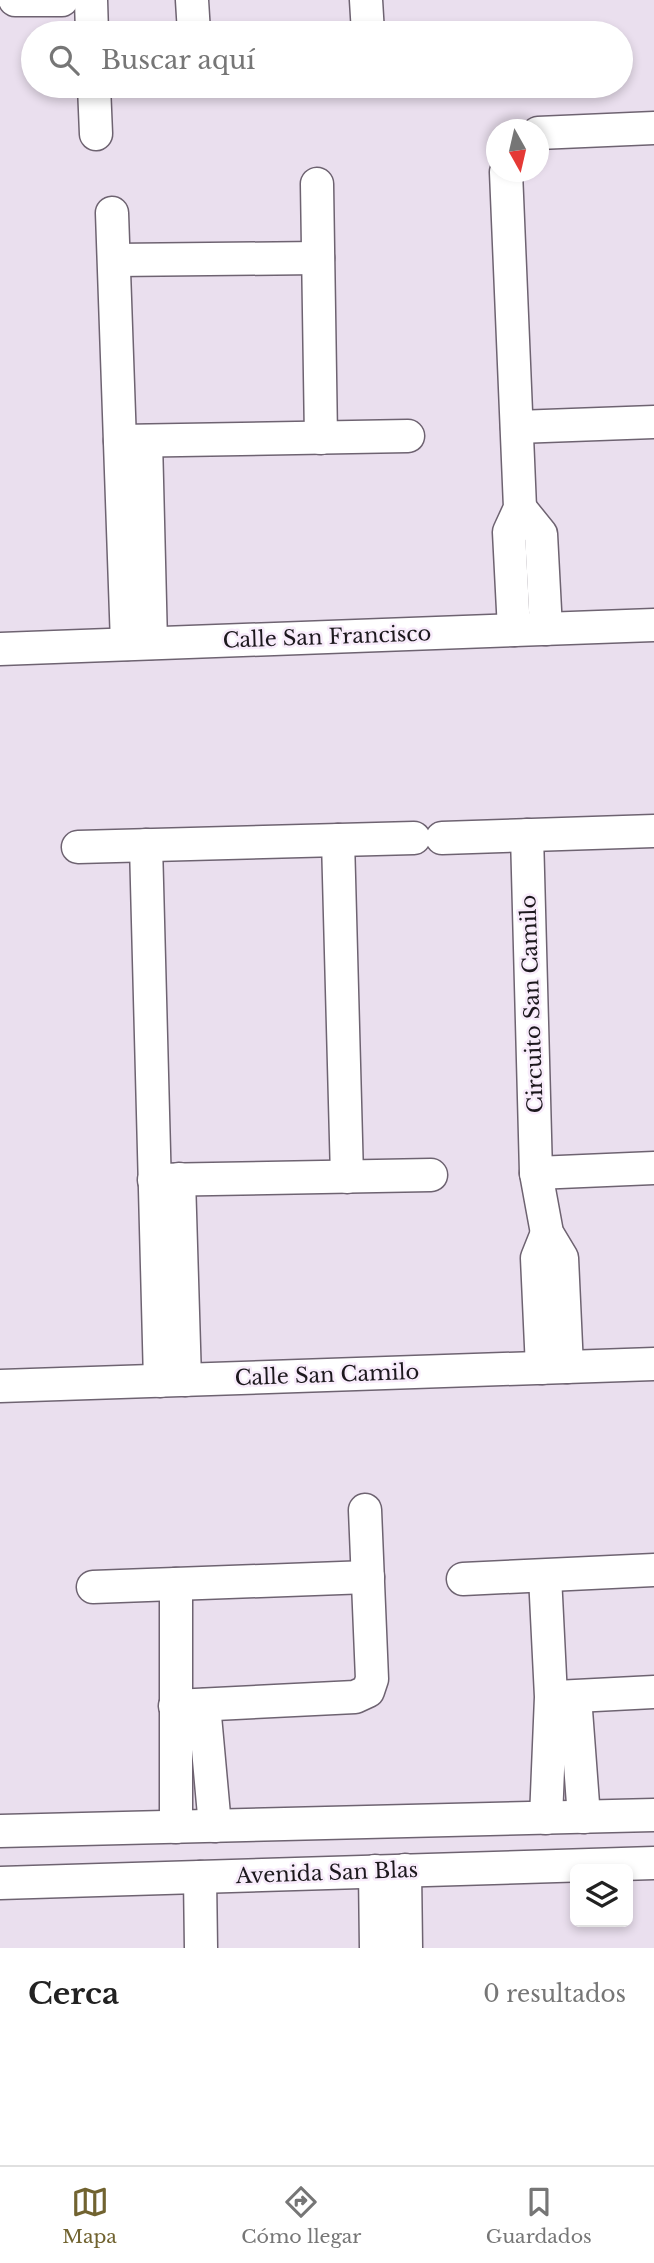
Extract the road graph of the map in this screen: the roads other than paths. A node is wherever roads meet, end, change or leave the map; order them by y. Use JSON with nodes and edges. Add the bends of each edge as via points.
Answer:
{"nodes":[{"id":1,"x":62,"y":0,"type":"edge"},
{"id":2,"x":91,"y":0,"type":"edge"},
{"id":3,"x":192,"y":0,"type":"edge"},
{"id":4,"x":366,"y":0,"type":"edge"},
{"id":5,"x":11,"y":5,"type":"edge"},
{"id":6,"x":92,"y":21,"type":"edge"},
{"id":7,"x":193,"y":21,"type":"edge"},
{"id":8,"x":367,"y":21,"type":"edge"},
{"id":9,"x":94,"y":98,"type":"edge"},
{"id":10,"x":654,"y":128,"type":"edge"},
{"id":11,"x":549,"y":133,"type":"edge"},
{"id":12,"x":96,"y":134,"type":"dead end"},
{"id":13,"x":506,"y":182,"type":"edge"},
{"id":14,"x":317,"y":184,"type":"dead end"},
{"id":15,"x":112,"y":213,"type":"dead end"},
{"id":16,"x":318,"y":258,"type":"junction"},
{"id":17,"x":115,"y":260,"type":"junction"},
{"id":18,"x":654,"y":422,"type":"edge"},
{"id":19,"x":517,"y":427,"type":"junction"},
{"id":20,"x":408,"y":436,"type":"dead end"},
{"id":21,"x":321,"y":438,"type":"junction"},
{"id":22,"x":133,"y":441,"type":"junction"},
{"id":23,"x":520,"y":508,"type":"junction"},
{"id":24,"x":654,"y":625,"type":"edge"},
{"id":25,"x":546,"y":629,"type":"junction"},
{"id":26,"x":514,"y":630,"type":"junction"},
{"id":27,"x":139,"y":644,"type":"junction"},
{"id":28,"x":0,"y":649,"type":"edge"},
{"id":29,"x":654,"y":831,"type":"edge"},
{"id":30,"x":527,"y":835,"type":"junction"},
{"id":31,"x":338,"y":840,"type":"junction"},
{"id":32,"x":146,"y":845,"type":"junction"},
{"id":33,"x":78,"y":847,"type":"dead end"},
{"id":34,"x":654,"y":1168,"type":"edge"},
{"id":35,"x":536,"y":1173,"type":"junction"},
{"id":36,"x":430,"y":1175,"type":"dead end"},
{"id":37,"x":347,"y":1177,"type":"junction"},
{"id":38,"x":167,"y":1180,"type":"junction"},
{"id":39,"x":654,"y":1364,"type":"edge"},
{"id":40,"x":554,"y":1368,"type":"junction"},
{"id":41,"x":172,"y":1380,"type":"junction"},
{"id":42,"x":0,"y":1386,"type":"edge"},
{"id":43,"x":365,"y":1510,"type":"dead end"},
{"id":44,"x":654,"y":1570,"type":"edge"},
{"id":45,"x":545,"y":1576,"type":"junction"},
{"id":46,"x":368,"y":1577,"type":"junction"},
{"id":47,"x":463,"y":1579,"type":"dead end"},
{"id":48,"x":176,"y":1584,"type":"junction"},
{"id":49,"x":93,"y":1587,"type":"dead end"},
{"id":50,"x":654,"y":1692,"type":"edge"},
{"id":51,"x":563,"y":1697,"type":"junction"},
{"id":52,"x":189,"y":1705,"type":"junction"},
{"id":53,"x":654,"y":1815,"type":"edge"},
{"id":54,"x":584,"y":1817,"type":"junction"},
{"id":55,"x":546,"y":1818,"type":"junction"},
{"id":56,"x":215,"y":1826,"type":"junction"},
{"id":57,"x":176,"y":1827,"type":"junction"},
{"id":58,"x":0,"y":1832,"type":"edge"},
{"id":59,"x":654,"y":1863,"type":"edge"},
{"id":60,"x":405,"y":1870,"type":"junction"},
{"id":61,"x":374,"y":1871,"type":"junction"},
{"id":62,"x":200,"y":1877,"type":"junction"},
{"id":63,"x":0,"y":1883,"type":"edge"},
{"id":64,"x":201,"y":1948,"type":"edge"},
{"id":65,"x":376,"y":1948,"type":"edge"},
{"id":66,"x":406,"y":1948,"type":"edge"}],
"edges":[{"from":1,"to":5,"type":"street"},
{"from":2,"to":6,"type":"street"},
{"from":3,"to":7,"type":"street"},
{"from":4,"to":8,"type":"street"},
{"from":9,"to":12,"type":"street"},
{"from":10,"to":11,"type":"street"},
{"from":13,"to":19,"type":"street"},
{"from":14,"to":16,"type":"street"},
{"from":15,"to":17,"type":"street"},
{"from":16,"to":17,"type":"street"},
{"from":16,"to":21,"type":"street"},
{"from":17,"to":22,"type":"street"},
{"from":18,"to":19,"type":"street"},
{"from":19,"to":23,"type":"street"},
{"from":20,"to":21,"type":"street"},
{"from":21,"to":22,"type":"street"},
{"from":22,"to":27,"type":"street"},
{"from":23,"to":25,"type":"street","via":[[541,534]]},
{"from":23,"to":26,"type":"street","via":[[509,532]]},
{"from":24,"to":25,"type":"street","name":"Calle San Francisco"},
{"from":25,"to":26,"type":"street","name":"Calle San Francisco"},
{"from":26,"to":27,"type":"street","name":"Calle San Francisco"},
{"from":27,"to":28,"type":"street","name":"Calle San Francisco"},
{"from":29,"to":30,"type":"street"},
{"from":30,"to":31,"type":"street"},
{"from":30,"to":35,"type":"street","name":"Circuito San Camilo"},
{"from":31,"to":32,"type":"street"},
{"from":31,"to":37,"type":"street"},
{"from":32,"to":33,"type":"street"},
{"from":32,"to":38,"type":"street"},
{"from":34,"to":35,"type":"street"},
{"from":35,"to":40,"type":"street","name":"Circuito San Camilo","via":[[547,1233],[562,1258]]},
{"from":36,"to":37,"type":"street"},
{"from":37,"to":38,"type":"street"},
{"from":38,"to":41,"type":"street"},
{"from":39,"to":40,"type":"street","name":"Calle San Camilo"},
{"from":40,"to":41,"type":"street","name":"Calle San Camilo"},
{"from":41,"to":42,"type":"street","name":"Calle San Camilo"},
{"from":43,"to":46,"type":"street"},
{"from":44,"to":45,"type":"street"},
{"from":45,"to":47,"type":"street"},
{"from":45,"to":51,"type":"street"},
{"from":46,"to":48,"type":"street"},
{"from":46,"to":52,"type":"street","via":[[372,1679],[368,1691],[355,1697]]},
{"from":48,"to":49,"type":"street"},
{"from":48,"to":52,"type":"street"},
{"from":50,"to":51,"type":"street"},
{"from":51,"to":54,"type":"street"},
{"from":51,"to":55,"type":"street"},
{"from":52,"to":56,"type":"street"},
{"from":52,"to":57,"type":"street"},
{"from":53,"to":54,"type":"street"},
{"from":54,"to":55,"type":"street"},
{"from":55,"to":56,"type":"street"},
{"from":56,"to":57,"type":"street"},
{"from":57,"to":58,"type":"street"},
{"from":59,"to":60,"type":"street","name":"Avenida San Blas"},
{"from":60,"to":61,"type":"street","name":"Avenida San Blas"},
{"from":60,"to":66,"type":"street"},
{"from":61,"to":62,"type":"street","name":"Avenida San Blas"},
{"from":61,"to":65,"type":"street"},
{"from":62,"to":63,"type":"street","name":"Avenida San Blas"},
{"from":62,"to":64,"type":"street"}]}
